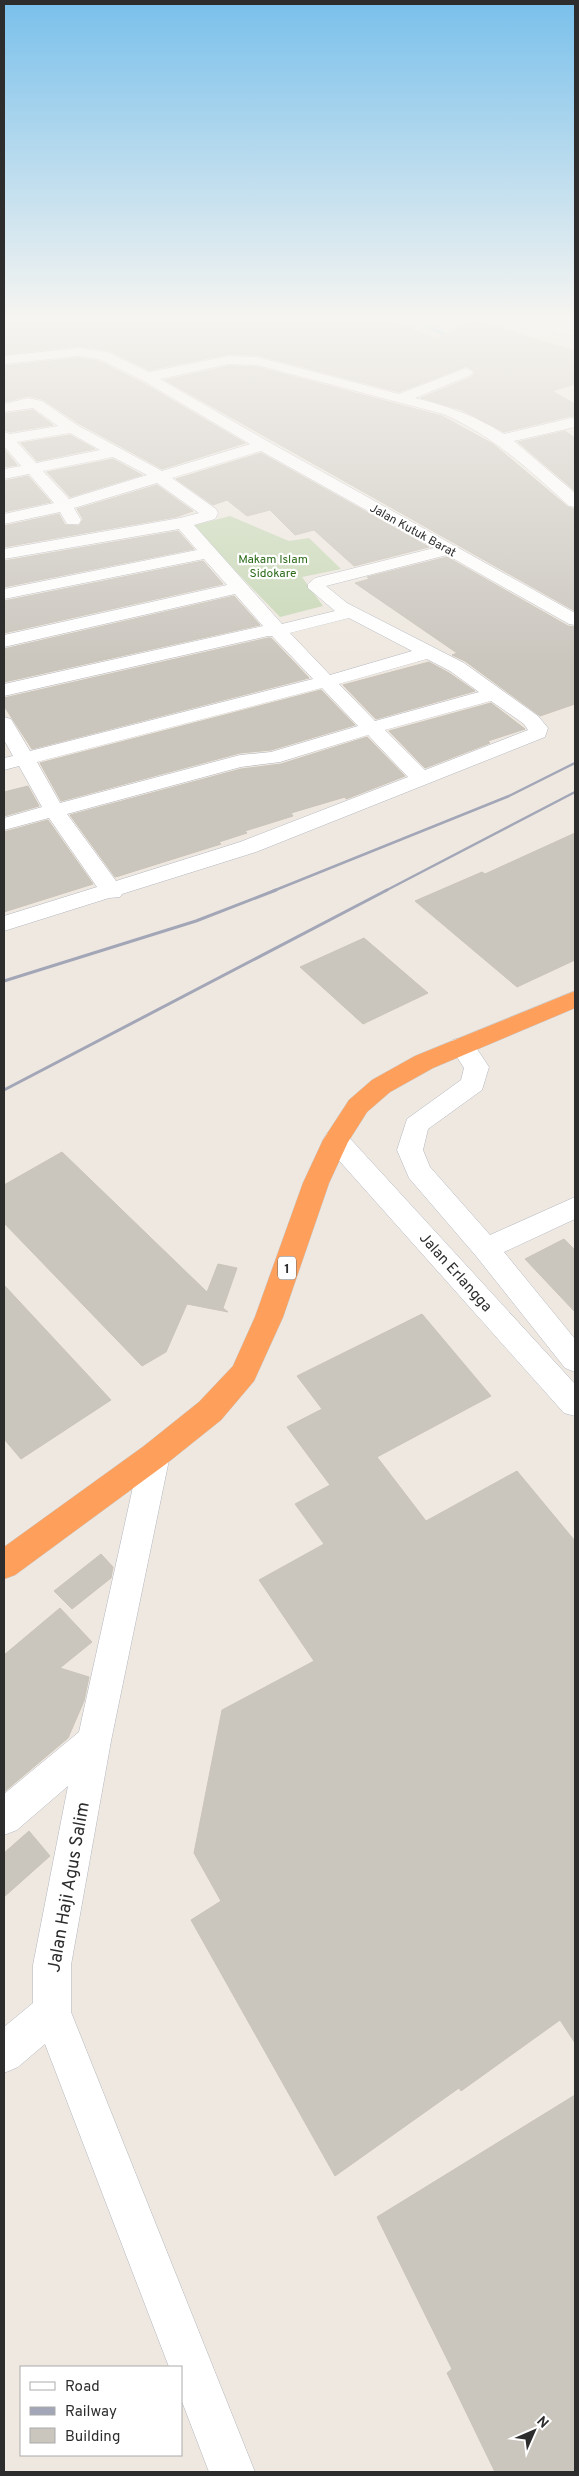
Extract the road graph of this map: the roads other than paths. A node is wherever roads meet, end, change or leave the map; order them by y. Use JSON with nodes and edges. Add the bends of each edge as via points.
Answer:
{"nodes":[{"id":1,"x":44,"y":433,"type":"edge"},
{"id":2,"x":81,"y":433,"type":"edge"},
{"id":3,"x":241,"y":433,"type":"edge"},
{"id":4,"x":492,"y":433,"type":"edge"},
{"id":5,"x":531,"y":433,"type":"edge"},
{"id":6,"x":5,"y":439,"type":"edge"},
{"id":7,"x":504,"y":439,"type":"junction"},
{"id":8,"x":259,"y":443,"type":"junction"},
{"id":9,"x":117,"y":451,"type":"junction"},
{"id":10,"x":33,"y":469,"type":"junction"},
{"id":11,"x":4,"y":474,"type":"edge"},
{"id":12,"x":157,"y":474,"type":"junction"},
{"id":13,"x":575,"y":502,"type":"edge"},
{"id":14,"x":62,"y":503,"type":"junction"},
{"id":15,"x":4,"y":512,"type":"edge"},
{"id":16,"x":4,"y":519,"type":"edge"},
{"id":17,"x":183,"y":523,"type":"junction"},
{"id":18,"x":86,"y":540,"type":"junction"},
{"id":19,"x":452,"y":552,"type":"junction"},
{"id":20,"x":208,"y":553,"type":"junction"},
{"id":21,"x":4,"y":554,"type":"edge"},
{"id":22,"x":238,"y":588,"type":"junction"},
{"id":23,"x":4,"y":594,"type":"edge"},
{"id":24,"x":340,"y":605,"type":"junction"},
{"id":25,"x":575,"y":620,"type":"edge"},
{"id":26,"x":274,"y":629,"type":"junction"},
{"id":27,"x":4,"y":641,"type":"edge"},
{"id":28,"x":421,"y":649,"type":"junction"},
{"id":29,"x":322,"y":677,"type":"junction"},
{"id":30,"x":4,"y":690,"type":"edge"},
{"id":31,"x":494,"y":694,"type":"junction"},
{"id":32,"x":4,"y":723,"type":"edge"},
{"id":33,"x":371,"y":728,"type":"junction"},
{"id":34,"x":12,"y":757,"type":"edge"},
{"id":35,"x":423,"y":780,"type":"junction"},
{"id":36,"x":58,"y":817,"type":"junction"},
{"id":37,"x":4,"y":824,"type":"edge"},
{"id":38,"x":4,"y":842,"type":"edge"},
{"id":39,"x":112,"y":892,"type":"junction"},
{"id":40,"x":4,"y":924,"type":"edge"},
{"id":41,"x":575,"y":999,"type":"edge"},
{"id":42,"x":462,"y":1046,"type":"junction"},
{"id":43,"x":336,"y":1140,"type":"junction"},
{"id":44,"x":575,"y":1207,"type":"edge"},
{"id":45,"x":486,"y":1249,"type":"junction"},
{"id":46,"x":575,"y":1360,"type":"edge"},
{"id":47,"x":575,"y":1404,"type":"edge"},
{"id":48,"x":155,"y":1455,"type":"junction"},
{"id":49,"x":4,"y":1564,"type":"edge"},
{"id":50,"x":94,"y":1741,"type":"junction"},
{"id":51,"x":4,"y":1817,"type":"edge"},
{"id":52,"x":52,"y":2012,"type":"junction"},
{"id":53,"x":4,"y":2054,"type":"edge"},
{"id":54,"x":232,"y":2472,"type":"edge"}],
"edges":[{"from":1,"to":6,"type":"street"},
{"from":2,"to":9,"type":"street"},
{"from":3,"to":8,"type":"street","name":"Jalan Kutuk Barat"},
{"from":4,"to":7,"type":"street"},
{"from":5,"to":7,"type":"street"},
{"from":6,"to":10,"type":"street"},
{"from":7,"to":13,"type":"street"},
{"from":8,"to":12,"type":"street"},
{"from":8,"to":19,"type":"street","name":"Jalan Kutuk Barat"},
{"from":9,"to":10,"type":"street"},
{"from":9,"to":12,"type":"street"},
{"from":10,"to":11,"type":"street"},
{"from":10,"to":14,"type":"street"},
{"from":12,"to":14,"type":"street"},
{"from":12,"to":17,"type":"street","via":[[210,513]]},
{"from":14,"to":15,"type":"street"},
{"from":14,"to":16,"type":"street"},
{"from":14,"to":18,"type":"street"},
{"from":17,"to":18,"type":"street"},
{"from":17,"to":20,"type":"street"},
{"from":18,"to":21,"type":"street"},
{"from":19,"to":24,"type":"street","via":[[339,586],[332,590]]},
{"from":19,"to":25,"type":"street","name":"Jalan Kutuk Barat"},
{"from":20,"to":22,"type":"street"},
{"from":20,"to":23,"type":"street"},
{"from":22,"to":26,"type":"street"},
{"from":22,"to":27,"type":"street"},
{"from":24,"to":26,"type":"street"},
{"from":24,"to":28,"type":"street"},
{"from":26,"to":29,"type":"street"},
{"from":26,"to":30,"type":"street"},
{"from":28,"to":29,"type":"street"},
{"from":28,"to":31,"type":"street","via":[[457,667]]},
{"from":29,"to":33,"type":"street"},
{"from":29,"to":34,"type":"street"},
{"from":31,"to":33,"type":"street"},
{"from":31,"to":35,"type":"street","via":[[531,720],[538,733]]},
{"from":32,"to":34,"type":"street"},
{"from":33,"to":35,"type":"street"},
{"from":33,"to":36,"type":"street","via":[[272,758],[251,770]]},
{"from":34,"to":36,"type":"street"},
{"from":35,"to":39,"type":"street","via":[[248,847]]},
{"from":36,"to":37,"type":"street"},
{"from":36,"to":38,"type":"street"},
{"from":36,"to":39,"type":"street"},
{"from":39,"to":40,"type":"street"},
{"from":41,"to":42,"type":"highway","number":"1"},
{"from":42,"to":43,"type":"highway","number":"1","via":[[380,1086],[358,1106]]},
{"from":42,"to":45,"type":"street","via":[[477,1067],[473,1084],[416,1125],[410,1150],[418,1171]]},
{"from":43,"to":47,"type":"street","name":"Jalan Erlangga"},
{"from":43,"to":48,"type":"highway","number":"1","via":[[316,1183],[269,1317],[244,1372],[210,1411]]},
{"from":44,"to":45,"type":"street"},
{"from":45,"to":46,"type":"street"},
{"from":48,"to":49,"type":"highway","number":"1"},
{"from":48,"to":50,"type":"street","name":"Jalan Haji Agus Salim"},
{"from":50,"to":51,"type":"street"},
{"from":50,"to":52,"type":"street","name":"Jalan Haji Agus Salim","via":[[52,1965]]},
{"from":52,"to":53,"type":"street"},
{"from":52,"to":54,"type":"street","name":"Jalan Haji Agus Salim"}]}
